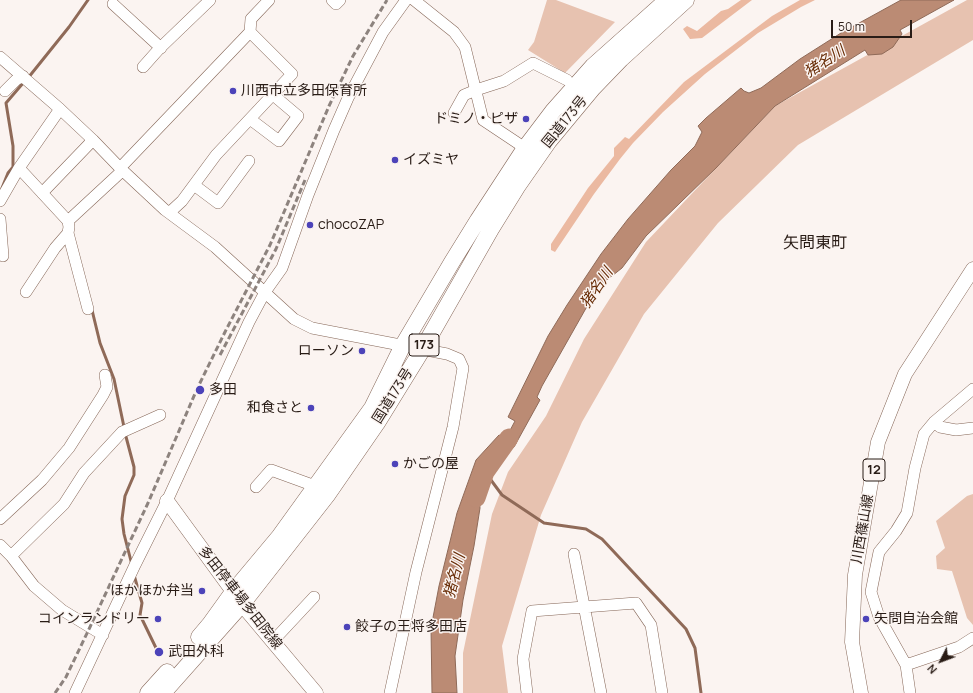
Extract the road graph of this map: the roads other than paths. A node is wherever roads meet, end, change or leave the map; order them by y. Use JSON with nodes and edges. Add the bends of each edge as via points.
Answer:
{"nodes":[{"id":1,"x":210,"y":0,"type":"edge"},
{"id":2,"x":269,"y":0,"type":"edge"},
{"id":3,"x":332,"y":0,"type":"edge"},
{"id":4,"x":340,"y":0,"type":"edge"},
{"id":5,"x":406,"y":0,"type":"edge"},
{"id":6,"x":414,"y":0,"type":"edge"},
{"id":7,"x":667,"y":0,"type":"edge"},
{"id":8,"x":686,"y":0,"type":"edge"},
{"id":9,"x":113,"y":4,"type":"dead end"},
{"id":10,"x":250,"y":32,"type":"junction"},
{"id":11,"x":161,"y":48,"type":"junction"},
{"id":12,"x":0,"y":57,"type":"edge"},
{"id":13,"x":143,"y":67,"type":"dead end"},
{"id":14,"x":23,"y":76,"type":"junction"},
{"id":15,"x":567,"y":80,"type":"dead end"},
{"id":16,"x":476,"y":90,"type":"junction"},
{"id":17,"x":5,"y":91,"type":"dead end"},
{"id":18,"x":272,"y":94,"type":"junction"},
{"id":19,"x":60,"y":109,"type":"junction"},
{"id":20,"x":454,"y":113,"type":"dead end"},
{"id":21,"x":250,"y":119,"type":"junction"},
{"id":22,"x":93,"y":140,"type":"junction"},
{"id":23,"x":525,"y":148,"type":"junction"},
{"id":24,"x":249,"y":161,"type":"dead end"},
{"id":25,"x":19,"y":168,"type":"junction"},
{"id":26,"x":121,"y":170,"type":"junction"},
{"id":27,"x":194,"y":185,"type":"junction"},
{"id":28,"x":42,"y":193,"type":"junction"},
{"id":29,"x":0,"y":201,"type":"edge"},
{"id":30,"x":169,"y":213,"type":"junction"},
{"id":31,"x":0,"y":219,"type":"edge"},
{"id":32,"x":68,"y":221,"type":"junction"},
{"id":33,"x":68,"y":233,"type":"junction"},
{"id":34,"x":3,"y":256,"type":"dead end"},
{"id":35,"x":973,"y":270,"type":"edge"},
{"id":36,"x":26,"y":292,"type":"dead end"},
{"id":37,"x":265,"y":292,"type":"junction"},
{"id":38,"x":88,"y":309,"type":"dead end"},
{"id":39,"x":403,"y":346,"type":"junction"},
{"id":40,"x":422,"y":350,"type":"junction"},
{"id":41,"x":105,"y":375,"type":"dead end"},
{"id":42,"x":973,"y":390,"type":"edge"},
{"id":43,"x":153,"y":414,"type":"dead end"},
{"id":44,"x":934,"y":422,"type":"junction"},
{"id":45,"x":973,"y":428,"type":"edge"},
{"id":46,"x":315,"y":486,"type":"junction"},
{"id":47,"x":256,"y":487,"type":"dead end"},
{"id":48,"x":167,"y":501,"type":"junction"},
{"id":49,"x":0,"y":519,"type":"edge"},
{"id":50,"x":0,"y":545,"type":"edge"},
{"id":51,"x":574,"y":554,"type":"dead end"},
{"id":52,"x":11,"y":556,"type":"junction"},
{"id":53,"x":314,"y":597,"type":"dead end"},
{"id":54,"x":238,"y":598,"type":"junction"},
{"id":55,"x":585,"y":607,"type":"junction"},
{"id":56,"x":103,"y":635,"type":"junction"},
{"id":57,"x":973,"y":638,"type":"edge"},
{"id":58,"x":273,"y":641,"type":"junction"},
{"id":59,"x":906,"y":665,"type":"junction"},
{"id":60,"x":75,"y":693,"type":"edge"},
{"id":61,"x":148,"y":693,"type":"edge"},
{"id":62,"x":163,"y":693,"type":"edge"},
{"id":63,"x":316,"y":693,"type":"edge"},
{"id":64,"x":390,"y":693,"type":"edge"},
{"id":65,"x":527,"y":693,"type":"edge"},
{"id":66,"x":601,"y":693,"type":"edge"},
{"id":67,"x":662,"y":693,"type":"edge"},
{"id":68,"x":861,"y":693,"type":"edge"},
{"id":69,"x":910,"y":693,"type":"edge"}],
"edges":[{"from":1,"to":11,"type":"street"},
{"from":2,"to":10,"type":"street","via":[[250,19]]},
{"from":3,"to":4,"type":"street","via":[[336,4]]},
{"from":5,"to":37,"type":"street","via":[[383,32],[348,98],[282,268]]},
{"from":6,"to":16,"type":"street","via":[[454,32],[465,47]]},
{"from":7,"to":23,"type":"highway","name":"国道173号","number":"173","via":[[593,66],[553,111]]},
{"from":8,"to":40,"type":"highway","name":"国道173号","number":"173","via":[[621,59],[549,141],[491,229]]},
{"from":9,"to":11,"type":"street"},
{"from":10,"to":18,"type":"street","via":[[292,74]]},
{"from":10,"to":26,"type":"street"},
{"from":11,"to":13,"type":"street"},
{"from":12,"to":14,"type":"street"},
{"from":14,"to":17,"type":"street"},
{"from":14,"to":19,"type":"street"},
{"from":15,"to":16,"type":"street","via":[[533,63],[504,81]]},
{"from":16,"to":20,"type":"street","via":[[464,95]]},
{"from":16,"to":23,"type":"street","via":[[483,120]]},
{"from":18,"to":21,"type":"street"},
{"from":18,"to":21,"type":"street","via":[[298,116],[279,141]]},
{"from":19,"to":22,"type":"street"},
{"from":19,"to":25,"type":"street"},
{"from":21,"to":27,"type":"street","via":[[216,154]]},
{"from":22,"to":26,"type":"street"},
{"from":22,"to":28,"type":"street"},
{"from":23,"to":39,"type":"highway","name":"国道173号","number":"173","via":[[478,220]]},
{"from":24,"to":27,"type":"street","via":[[218,204]]},
{"from":25,"to":28,"type":"street"},
{"from":25,"to":29,"type":"street"},
{"from":26,"to":30,"type":"street"},
{"from":26,"to":32,"type":"street"},
{"from":27,"to":30,"type":"street"},
{"from":28,"to":32,"type":"street"},
{"from":30,"to":37,"type":"street","via":[[215,247]]},
{"from":31,"to":34,"type":"street"},
{"from":32,"to":33,"type":"street"},
{"from":33,"to":36,"type":"street"},
{"from":33,"to":38,"type":"street"},
{"from":35,"to":68,"type":"main road","name":"川西篠山線","number":"12","via":[[905,374],[878,442],[855,575],[852,642]]},
{"from":37,"to":39,"type":"street","via":[[294,319],[312,328]]},
{"from":37,"to":48,"type":"street","via":[[242,335]]},
{"from":39,"to":40,"type":"street"},
{"from":39,"to":46,"type":"highway","name":"国道173号","number":"173","via":[[372,408]]},
{"from":40,"to":54,"type":"highway","name":"国道173号","number":"173","via":[[377,423],[328,494]]},
{"from":40,"to":64,"type":"street","via":[[447,354],[459,359],[463,368],[453,427],[416,572]]},
{"from":41,"to":49,"type":"street","via":[[107,387],[69,448],[42,480]]},
{"from":42,"to":44,"type":"street"},
{"from":43,"to":52,"type":"street","via":[[122,432],[84,473],[64,504]]},
{"from":44,"to":45,"type":"street","via":[[940,427],[956,430]]},
{"from":44,"to":59,"type":"street","via":[[924,434],[907,513],[879,552],[871,592],[879,617]]},
{"from":46,"to":47,"type":"street","via":[[270,470]]},
{"from":46,"to":54,"type":"highway","name":"国道173号","number":"173"},
{"from":48,"to":54,"type":"main road","name":"多田停車場多田院線"},
{"from":48,"to":56,"type":"street"},
{"from":50,"to":52,"type":"street"},
{"from":51,"to":55,"type":"street"},
{"from":52,"to":56,"type":"street","via":[[34,586],[62,610]]},
{"from":53,"to":58,"type":"street"},
{"from":54,"to":58,"type":"main road","name":"多田停車場多田院線"},
{"from":54,"to":61,"type":"highway","name":"国道173号","number":"173","via":[[210,624]]},
{"from":54,"to":62,"type":"highway","name":"国道173号","number":"173"},
{"from":55,"to":65,"type":"street","via":[[532,611],[523,659]]},
{"from":55,"to":66,"type":"street"},
{"from":55,"to":67,"type":"street","via":[[636,603],[651,625]]},
{"from":56,"to":60,"type":"street"},
{"from":57,"to":59,"type":"street","via":[[959,647]]},
{"from":58,"to":63,"type":"main road","name":"多田停車場多田院線"},
{"from":59,"to":69,"type":"street"}]}
